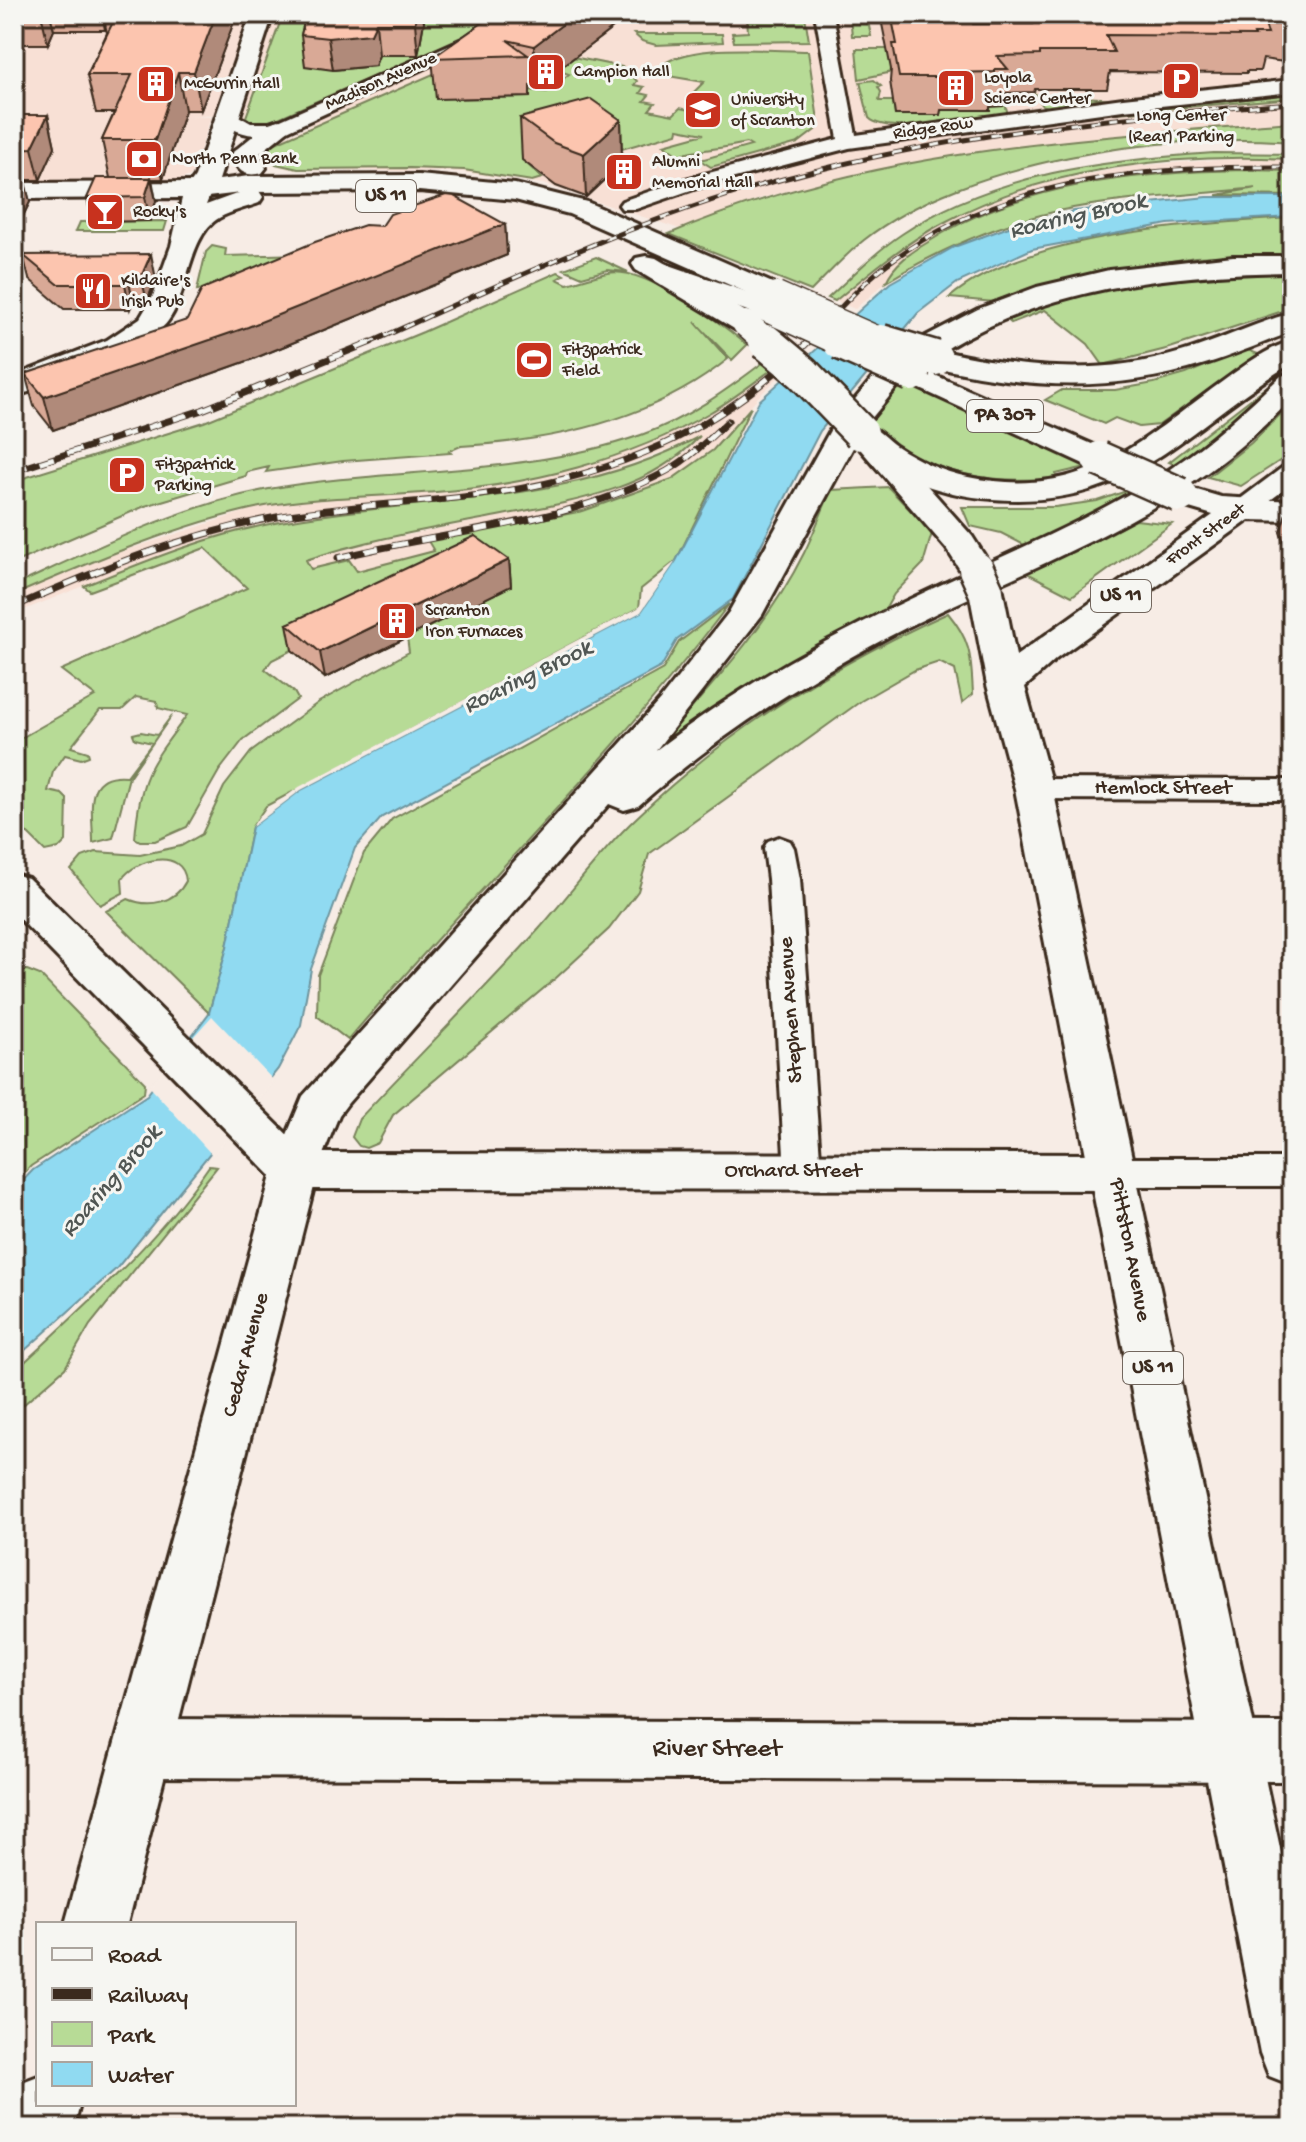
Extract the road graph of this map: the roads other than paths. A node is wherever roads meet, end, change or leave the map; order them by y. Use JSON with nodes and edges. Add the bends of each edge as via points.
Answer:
{"nodes":[{"id":1,"x":262,"y":14,"type":"edge"},
{"id":2,"x":533,"y":14,"type":"edge"},
{"id":3,"x":824,"y":14,"type":"edge"},
{"id":4,"x":1292,"y":86,"type":"edge"},
{"id":5,"x":228,"y":116,"type":"junction"},
{"id":6,"x":278,"y":128,"type":"junction"},
{"id":7,"x":848,"y":142,"type":"junction"},
{"id":8,"x":219,"y":144,"type":"junction"},
{"id":9,"x":253,"y":168,"type":"junction"},
{"id":10,"x":318,"y":184,"type":"junction"},
{"id":11,"x":199,"y":190,"type":"junction"},
{"id":12,"x":14,"y":191,"type":"edge"},
{"id":13,"x":250,"y":197,"type":"junction"},
{"id":14,"x":629,"y":205,"type":"dead end"},
{"id":15,"x":188,"y":233,"type":"junction"},
{"id":16,"x":1292,"y":264,"type":"edge"},
{"id":17,"x":762,"y":309,"type":"junction"},
{"id":18,"x":1292,"y":322,"type":"edge"},
{"id":19,"x":1292,"y":350,"type":"edge"},
{"id":20,"x":925,"y":365,"type":"junction"},
{"id":21,"x":1292,"y":382,"type":"edge"},
{"id":22,"x":14,"y":387,"type":"edge"},
{"id":23,"x":867,"y":438,"type":"junction"},
{"id":24,"x":1292,"y":472,"type":"edge"},
{"id":25,"x":1240,"y":511,"type":"junction"},
{"id":26,"x":1292,"y":511,"type":"edge"},
{"id":27,"x":1005,"y":685,"type":"junction"},
{"id":28,"x":1034,"y":789,"type":"junction"},
{"id":29,"x":1292,"y":790,"type":"edge"},
{"id":30,"x":779,"y":848,"type":"dead end"},
{"id":31,"x":14,"y":888,"type":"edge"},
{"id":32,"x":295,"y":1171,"type":"junction"},
{"id":33,"x":803,"y":1172,"type":"junction"},
{"id":34,"x":1113,"y":1172,"type":"junction"},
{"id":35,"x":1292,"y":1172,"type":"edge"},
{"id":36,"x":143,"y":1748,"type":"junction"},
{"id":37,"x":1231,"y":1752,"type":"junction"},
{"id":38,"x":1292,"y":1752,"type":"edge"},
{"id":39,"x":97,"y":1922,"type":"edge"},
{"id":40,"x":1292,"y":2053,"type":"edge"},
{"id":41,"x":47,"y":2106,"type":"edge"},
{"id":42,"x":41,"y":2128,"type":"edge"}],
"edges":[{"from":1,"to":5,"type":"main road"},
{"from":2,"to":6,"type":"street","name":"Madison Avenue"},
{"from":3,"to":7,"type":"street"},
{"from":4,"to":7,"type":"street","name":"Ridge Row"},
{"from":5,"to":6,"type":"street","name":"Madison Avenue","via":[[250,129]]},
{"from":5,"to":8,"type":"main road"},
{"from":6,"to":9,"type":"main road","via":[[246,152]]},
{"from":7,"to":14,"type":"street","name":"Ridge Row"},
{"from":8,"to":9,"type":"main road","number":"US 11"},
{"from":8,"to":11,"type":"main road"},
{"from":9,"to":10,"type":"main road","number":"US 11"},
{"from":10,"to":11,"type":"main road"},
{"from":10,"to":17,"type":"main road","number":"US 11","via":[[470,185],[539,197],[587,211]]},
{"from":11,"to":12,"type":"main road"},
{"from":11,"to":13,"type":"main road","number":"US 11"},
{"from":11,"to":15,"type":"main road","via":[[188,216]]},
{"from":13,"to":15,"type":"main road","via":[[208,213]]},
{"from":13,"to":17,"type":"main road","number":"US 11","via":[[390,196],[485,206],[553,223]]},
{"from":15,"to":22,"type":"main road","via":[[164,308],[147,329]]},
{"from":16,"to":32,"type":"main road","name":"Cedar Avenue","via":[[1160,270],[1062,290],[958,330],[889,378],[848,427],[764,583],[722,647],[332,1091],[319,1108]]},
{"from":17,"to":20,"type":"main road","number":"PA 307","bridge":true},
{"from":17,"to":20,"type":"main road","number":"US 11","bridge":true,"via":[[882,342]]},
{"from":17,"to":23,"type":"main road","number":"US 11","bridge":true,"via":[[803,373]]},
{"from":18,"to":20,"type":"main road","via":[[1196,358],[1098,378]]},
{"from":19,"to":23,"type":"main road","via":[[1150,453],[1083,485],[1023,492],[978,488],[919,472]]},
{"from":20,"to":25,"type":"main road","number":"PA 307","bridge":true,"via":[[1188,490],[1196,502]]},
{"from":21,"to":32,"type":"main road","via":[[1236,434],[1166,486],[809,665],[675,754],[568,853]]},
{"from":23,"to":27,"type":"main road","number":"US 11","via":[[960,543],[981,580]]},
{"from":24,"to":25,"type":"street","name":"Front Street"},
{"from":25,"to":26,"type":"main road","number":"PA 307"},
{"from":25,"to":27,"type":"main road","name":"Front Street","number":"US 11","via":[[1043,651]]},
{"from":27,"to":28,"type":"main road","name":"Pittston Avenue","number":"US 11"},
{"from":28,"to":29,"type":"street","name":"Hemlock Street"},
{"from":28,"to":34,"type":"main road","name":"Pittston Avenue","number":"US 11"},
{"from":30,"to":33,"type":"street","name":"Stephen Avenue"},
{"from":31,"to":32,"type":"main road"},
{"from":32,"to":33,"type":"main road","name":"Orchard Street"},
{"from":32,"to":36,"type":"main road","name":"Cedar Avenue"},
{"from":33,"to":34,"type":"main road","name":"Orchard Street"},
{"from":34,"to":35,"type":"street","name":"Orchard Street"},
{"from":34,"to":37,"type":"main road","name":"Pittston Avenue","number":"US 11"},
{"from":36,"to":37,"type":"main road","name":"River Street"},
{"from":36,"to":39,"type":"main road","name":"Cedar Avenue"},
{"from":37,"to":38,"type":"main road","name":"River Street"},
{"from":37,"to":40,"type":"main road","name":"Pittston Avenue","number":"US 11"},
{"from":41,"to":42,"type":"main road"}]}
